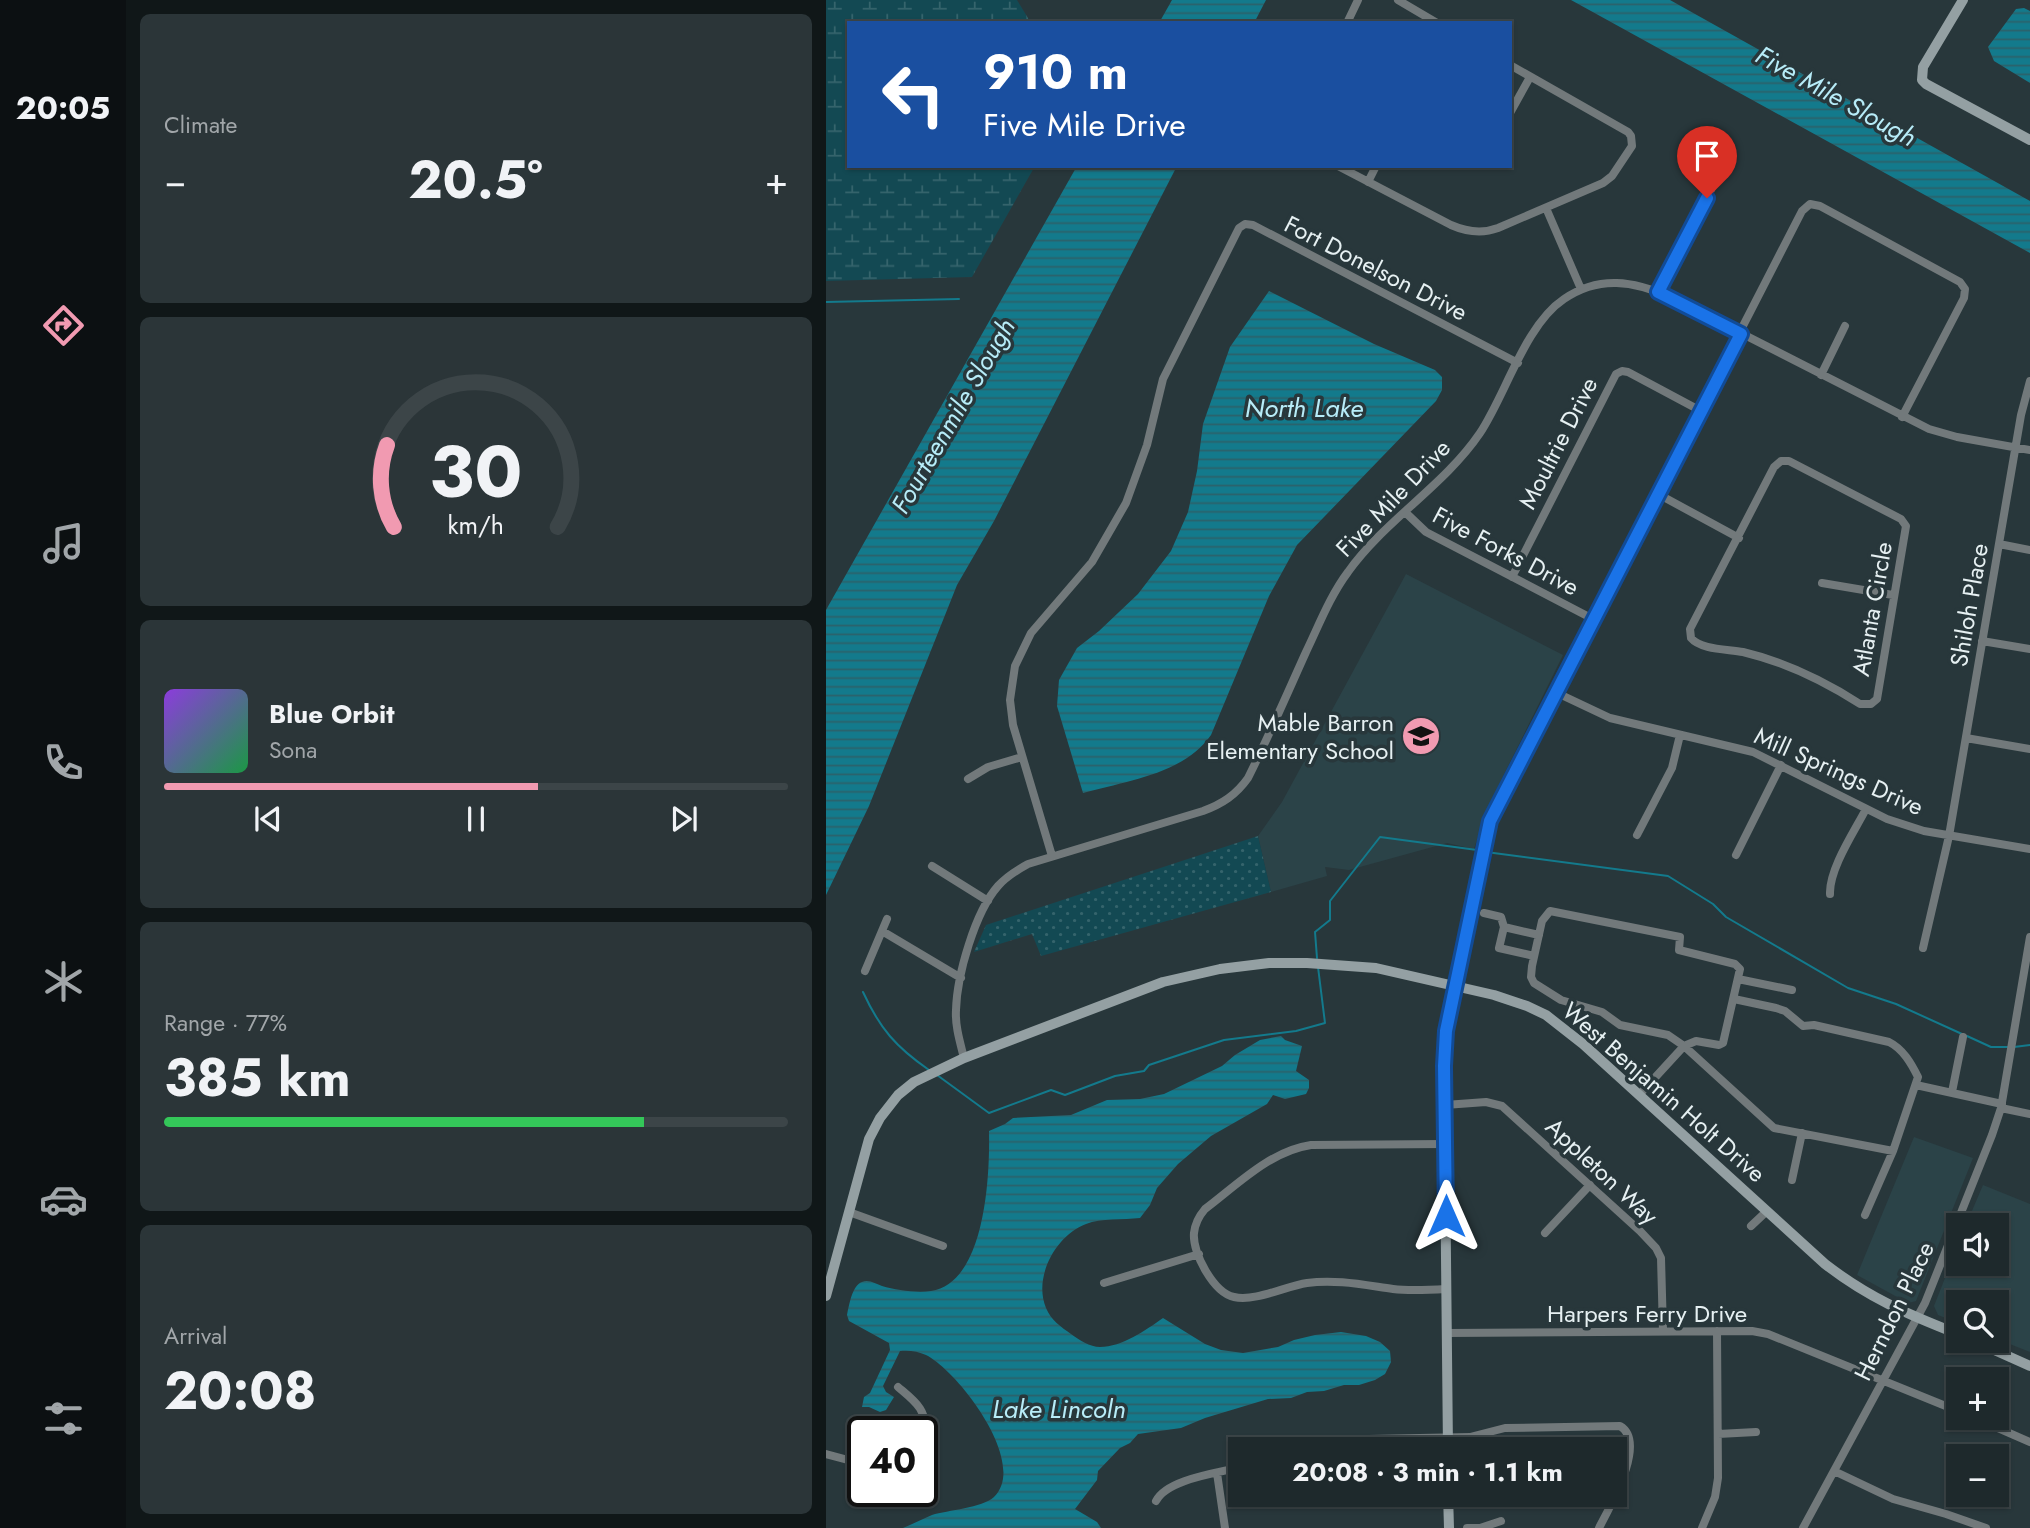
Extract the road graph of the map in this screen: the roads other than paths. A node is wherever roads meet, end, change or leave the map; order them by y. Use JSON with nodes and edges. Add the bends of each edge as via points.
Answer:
{"nodes":[{"id":1,"x":1358,"y":0,"type":"edge"},
{"id":2,"x":1398,"y":0,"type":"edge"},
{"id":3,"x":1963,"y":0,"type":"edge"},
{"id":4,"x":1348,"y":21,"type":"edge"},
{"id":5,"x":1434,"y":21,"type":"edge"},
{"id":6,"x":1512,"y":66,"type":"edge"},
{"id":7,"x":1530,"y":77,"type":"junction"},
{"id":8,"x":1512,"y":109,"type":"edge"},
{"id":9,"x":2030,"y":140,"type":"edge"},
{"id":10,"x":1342,"y":168,"type":"edge"},
{"id":11,"x":1375,"y":168,"type":"edge"},
{"id":12,"x":1719,"y":174,"type":"dead end"},
{"id":13,"x":1368,"y":182,"type":"junction"},
{"id":14,"x":1546,"y":208,"type":"junction"},
{"id":15,"x":1581,"y":289,"type":"junction"},
{"id":16,"x":1658,"y":292,"type":"junction"},
{"id":17,"x":1845,"y":326,"type":"dead end"},
{"id":18,"x":1741,"y":334,"type":"junction"},
{"id":19,"x":1518,"y":363,"type":"junction"},
{"id":20,"x":1821,"y":375,"type":"junction"},
{"id":21,"x":2030,"y":381,"type":"edge"},
{"id":22,"x":1701,"y":411,"type":"junction"},
{"id":23,"x":1902,"y":417,"type":"junction"},
{"id":24,"x":2015,"y":447,"type":"junction"},
{"id":25,"x":2030,"y":450,"type":"edge"},
{"id":26,"x":1658,"y":494,"type":"junction"},
{"id":27,"x":1405,"y":512,"type":"junction"},
{"id":28,"x":1739,"y":538,"type":"junction"},
{"id":29,"x":1999,"y":544,"type":"junction"},
{"id":30,"x":2030,"y":550,"type":"edge"},
{"id":31,"x":1512,"y":577,"type":"junction"},
{"id":32,"x":1822,"y":583,"type":"dead end"},
{"id":33,"x":1893,"y":595,"type":"junction"},
{"id":34,"x":1593,"y":619,"type":"junction"},
{"id":35,"x":1982,"y":641,"type":"junction"},
{"id":36,"x":2030,"y":649,"type":"edge"},
{"id":37,"x":1555,"y":692,"type":"junction"},
{"id":38,"x":1680,"y":735,"type":"junction"},
{"id":39,"x":1966,"y":738,"type":"junction"},
{"id":40,"x":2030,"y":749,"type":"edge"},
{"id":41,"x":1022,"y":757,"type":"junction"},
{"id":42,"x":1781,"y":765,"type":"junction"},
{"id":43,"x":968,"y":779,"type":"dead end"},
{"id":44,"x":1866,"y":809,"type":"junction"},
{"id":45,"x":1637,"y":835,"type":"dead end"},
{"id":46,"x":1949,"y":836,"type":"junction"},
{"id":47,"x":2030,"y":849,"type":"edge"},
{"id":48,"x":1736,"y":855,"type":"dead end"},
{"id":49,"x":1052,"y":856,"type":"junction"},
{"id":50,"x":932,"y":866,"type":"dead end"},
{"id":51,"x":1830,"y":894,"type":"dead end"},
{"id":52,"x":988,"y":901,"type":"junction"},
{"id":53,"x":1484,"y":913,"type":"dead end"},
{"id":54,"x":887,"y":919,"type":"dead end"},
{"id":55,"x":1504,"y":927,"type":"junction"},
{"id":56,"x":882,"y":930,"type":"junction"},
{"id":57,"x":1539,"y":935,"type":"junction"},
{"id":58,"x":2030,"y":937,"type":"edge"},
{"id":59,"x":1923,"y":948,"type":"dead end"},
{"id":60,"x":1534,"y":956,"type":"junction"},
{"id":61,"x":865,"y":971,"type":"dead end"},
{"id":62,"x":961,"y":978,"type":"junction"},
{"id":63,"x":1738,"y":979,"type":"junction"},
{"id":64,"x":1455,"y":986,"type":"junction"},
{"id":65,"x":1792,"y":990,"type":"dead end"},
{"id":66,"x":1734,"y":999,"type":"junction"},
{"id":67,"x":1964,"y":1037,"type":"dead end"},
{"id":68,"x":1684,"y":1046,"type":"junction"},
{"id":69,"x":964,"y":1058,"type":"junction"},
{"id":70,"x":1916,"y":1085,"type":"junction"},
{"id":71,"x":1952,"y":1092,"type":"junction"},
{"id":72,"x":1639,"y":1095,"type":"junction"},
{"id":73,"x":1445,"y":1105,"type":"junction"},
{"id":74,"x":2002,"y":1106,"type":"junction"},
{"id":75,"x":2030,"y":1114,"type":"edge"},
{"id":76,"x":1802,"y":1133,"type":"junction"},
{"id":77,"x":1445,"y":1143,"type":"junction"},
{"id":78,"x":1893,"y":1151,"type":"junction"},
{"id":79,"x":1792,"y":1180,"type":"dead end"},
{"id":80,"x":1590,"y":1185,"type":"junction"},
{"id":81,"x":1767,"y":1211,"type":"junction"},
{"id":82,"x":849,"y":1212,"type":"junction"},
{"id":83,"x":1865,"y":1215,"type":"dead end"},
{"id":84,"x":1751,"y":1226,"type":"dead end"},
{"id":85,"x":1545,"y":1233,"type":"dead end"},
{"id":86,"x":943,"y":1246,"type":"dead end"},
{"id":87,"x":1199,"y":1254,"type":"junction"},
{"id":88,"x":1104,"y":1283,"type":"dead end"},
{"id":89,"x":1446,"y":1290,"type":"junction"},
{"id":90,"x":826,"y":1296,"type":"edge"},
{"id":91,"x":1916,"y":1319,"type":"junction"},
{"id":92,"x":1946,"y":1330,"type":"edge"},
{"id":93,"x":1663,"y":1331,"type":"junction"},
{"id":94,"x":1717,"y":1331,"type":"junction"},
{"id":95,"x":1447,"y":1333,"type":"junction"},
{"id":96,"x":2001,"y":1353,"type":"edge"},
{"id":97,"x":2030,"y":1366,"type":"edge"},
{"id":98,"x":1884,"y":1379,"type":"junction"},
{"id":99,"x":898,"y":1387,"type":"dead end"},
{"id":100,"x":1946,"y":1405,"type":"edge"},
{"id":101,"x":925,"y":1416,"type":"edge"},
{"id":102,"x":2002,"y":1430,"type":"edge"},
{"id":103,"x":1756,"y":1432,"type":"dead end"},
{"id":104,"x":1718,"y":1434,"type":"junction"},
{"id":105,"x":1448,"y":1437,"type":"edge"},
{"id":106,"x":1476,"y":1437,"type":"edge"},
{"id":107,"x":2030,"y":1442,"type":"edge"},
{"id":108,"x":826,"y":1454,"type":"edge"},
{"id":109,"x":1627,"y":1454,"type":"edge"},
{"id":110,"x":847,"y":1460,"type":"edge"},
{"id":111,"x":1228,"y":1470,"type":"edge"},
{"id":112,"x":1834,"y":1471,"type":"junction"},
{"id":113,"x":1217,"y":1473,"type":"junction"},
{"id":114,"x":1156,"y":1501,"type":"dead end"},
{"id":115,"x":1448,"y":1507,"type":"edge"},
{"id":116,"x":1610,"y":1507,"type":"edge"},
{"id":117,"x":1501,"y":1521,"type":"dead end"},
{"id":118,"x":1225,"y":1528,"type":"edge"},
{"id":119,"x":1449,"y":1528,"type":"edge"},
{"id":120,"x":1467,"y":1528,"type":"edge"},
{"id":121,"x":1599,"y":1528,"type":"edge"},
{"id":122,"x":1702,"y":1528,"type":"edge"},
{"id":123,"x":1803,"y":1528,"type":"edge"},
{"id":124,"x":1986,"y":1528,"type":"edge"}],
"edges":[{"from":1,"to":4,"type":"street"},
{"from":2,"to":5,"type":"street"},
{"from":3,"to":9,"type":"street","via":[[1923,67],[1922,80]]},
{"from":6,"to":7,"type":"street"},
{"from":7,"to":8,"type":"street"},
{"from":7,"to":14,"type":"street","via":[[1628,132],[1632,141],[1607,180]]},
{"from":10,"to":13,"type":"street"},
{"from":11,"to":13,"type":"street"},
{"from":12,"to":16,"type":"street"},
{"from":13,"to":14,"type":"street","via":[[1471,231],[1492,230]]},
{"from":14,"to":15,"type":"street"},
{"from":15,"to":16,"type":"street","name":"Five Mile Drive","via":[[1618,282]]},
{"from":15,"to":19,"type":"street","name":"Five Mile Drive","via":[[1543,319]]},
{"from":16,"to":18,"type":"street","name":"Five Mile Drive"},
{"from":17,"to":20,"type":"street"},
{"from":18,"to":20,"type":"street","name":"Five Mile Drive"},
{"from":18,"to":22,"type":"street"},
{"from":18,"to":23,"type":"street","via":[[1802,211],[1810,204],[1820,206],[1960,282],[1965,289],[1966,296]]},
{"from":19,"to":27,"type":"street","name":"Five Mile Drive","via":[[1472,444]]},
{"from":19,"to":41,"type":"street","name":"Fort Donelson Drive","via":[[1245,224],[1163,379],[1147,445],[1126,503],[1092,562],[1031,633],[1015,666],[1011,713]]},
{"from":20,"to":23,"type":"street","name":"Five Mile Drive"},
{"from":21,"to":24,"type":"street","name":"Shiloh Place"},
{"from":22,"to":26,"type":"street"},
{"from":22,"to":31,"type":"street","name":"Moultrie Drive","via":[[1628,372],[1616,374]]},
{"from":23,"to":24,"type":"street","name":"Five Mile Drive","via":[[1957,437]]},
{"from":24,"to":25,"type":"street","name":"Five Mile Drive"},
{"from":24,"to":29,"type":"street","name":"Shiloh Place"},
{"from":26,"to":28,"type":"street"},
{"from":26,"to":34,"type":"street"},
{"from":27,"to":31,"type":"street","name":"Five Forks Drive","via":[[1426,532]]},
{"from":27,"to":49,"type":"street","name":"Five Mile Drive","via":[[1367,549],[1335,591],[1259,757],[1238,791],[1203,811]]},
{"from":28,"to":33,"type":"street","name":"Atlanta Circle","via":[[1774,467],[1786,460],[1903,521],[1906,531]]},
{"from":28,"to":33,"type":"street","name":"Atlanta Circle","via":[[1690,629],[1697,644],[1785,665],[1866,705],[1877,699]]},
{"from":29,"to":30,"type":"street"},
{"from":29,"to":35,"type":"street","name":"Shiloh Place"},
{"from":31,"to":34,"type":"street","name":"Five Forks Drive"},
{"from":32,"to":33,"type":"street"},
{"from":34,"to":37,"type":"street"},
{"from":35,"to":36,"type":"street"},
{"from":35,"to":39,"type":"street","name":"Shiloh Place"},
{"from":37,"to":38,"type":"street","name":"Mill Springs Drive","via":[[1610,718]]},
{"from":37,"to":64,"type":"street","via":[[1490,821]]},
{"from":38,"to":42,"type":"street","name":"Mill Springs Drive","via":[[1737,746]]},
{"from":38,"to":45,"type":"street","via":[[1672,768]]},
{"from":39,"to":40,"type":"street"},
{"from":39,"to":46,"type":"street","name":"Shiloh Place"},
{"from":41,"to":43,"type":"street","via":[[988,767]]},
{"from":41,"to":49,"type":"street"},
{"from":42,"to":44,"type":"street","name":"Mill Springs Drive"},
{"from":42,"to":48,"type":"street"},
{"from":44,"to":46,"type":"street","name":"Mill Springs Drive"},
{"from":44,"to":51,"type":"street","via":[[1835,869]]},
{"from":46,"to":47,"type":"street","name":"Mill Springs Drive"},
{"from":46,"to":59,"type":"street","name":"Shiloh Place"},
{"from":49,"to":52,"type":"street","name":"Five Mile Drive","via":[[1010,875]]},
{"from":50,"to":52,"type":"street"},
{"from":52,"to":62,"type":"street","name":"Five Mile Drive"},
{"from":53,"to":55,"type":"street","via":[[1501,917]]},
{"from":54,"to":56,"type":"street"},
{"from":55,"to":57,"type":"street"},
{"from":55,"to":60,"type":"street","via":[[1499,948]]},
{"from":56,"to":61,"type":"street"},
{"from":56,"to":62,"type":"street"},
{"from":57,"to":60,"type":"street"},
{"from":57,"to":63,"type":"street","via":[[1550,911],[1680,937],[1679,950],[1735,964],[1740,969]]},
{"from":58,"to":74,"type":"street","name":"Herndon Place"},
{"from":60,"to":68,"type":"street","via":[[1531,977],[1537,986],[1561,1000],[1602,1012],[1619,1025],[1668,1035]]},
{"from":62,"to":69,"type":"street","name":"Five Mile Drive","via":[[956,1024]]},
{"from":63,"to":65,"type":"street"},
{"from":63,"to":66,"type":"street"},
{"from":64,"to":69,"type":"street","name":"West Benjamin Holt Drive","via":[[1376,968],[1283,963],[1237,966],[1163,982]]},
{"from":64,"to":72,"type":"street","name":"West Benjamin Holt Drive","via":[[1509,999],[1546,1015]]},
{"from":64,"to":73,"type":"street","via":[[1446,1039]]},
{"from":66,"to":68,"type":"street","via":[[1723,1043],[1696,1041]]},
{"from":66,"to":70,"type":"street","via":[[1785,1011],[1803,1026],[1889,1042],[1913,1066]]},
{"from":67,"to":71,"type":"street"},
{"from":68,"to":72,"type":"street"},
{"from":68,"to":76,"type":"street","via":[[1769,1125]]},
{"from":69,"to":82,"type":"street","name":"West Benjamin Holt Drive","via":[[914,1082],[887,1107],[869,1139]]},
{"from":70,"to":71,"type":"street"},
{"from":70,"to":78,"type":"street"},
{"from":71,"to":74,"type":"street"},
{"from":72,"to":81,"type":"street","name":"West Benjamin Holt Drive"},
{"from":73,"to":77,"type":"street"},
{"from":73,"to":80,"type":"street","name":"Appleton Way","via":[[1486,1102],[1502,1107]]},
{"from":74,"to":75,"type":"street"},
{"from":74,"to":91,"type":"street","name":"Herndon Place"},
{"from":76,"to":78,"type":"street"},
{"from":76,"to":79,"type":"street"},
{"from":77,"to":87,"type":"street","via":[[1311,1145],[1283,1153],[1201,1214],[1194,1234]]},
{"from":77,"to":89,"type":"street"},
{"from":78,"to":83,"type":"street"},
{"from":80,"to":85,"type":"street"},
{"from":80,"to":93,"type":"street","name":"Appleton Way","via":[[1657,1250],[1662,1263]]},
{"from":81,"to":84,"type":"street","name":"West Benjamin Holt Drive"},
{"from":81,"to":91,"type":"street","name":"West Benjamin Holt Drive","via":[[1855,1287]]},
{"from":82,"to":86,"type":"street"},
{"from":82,"to":90,"type":"street","name":"West Benjamin Holt Drive"},
{"from":87,"to":88,"type":"street"},
{"from":87,"to":89,"type":"street","via":[[1216,1287],[1235,1297],[1333,1281]]},
{"from":89,"to":95,"type":"street"},
{"from":91,"to":92,"type":"street","name":"West Benjamin Holt Drive"},
{"from":91,"to":98,"type":"street","name":"Herndon Place"},
{"from":93,"to":94,"type":"street","name":"Harpers Ferry Drive"},
{"from":93,"to":95,"type":"street","name":"Harpers Ferry Drive"},
{"from":94,"to":98,"type":"street","name":"Harpers Ferry Drive","via":[[1768,1334]]},
{"from":94,"to":104,"type":"street"},
{"from":95,"to":105,"type":"street"},
{"from":96,"to":97,"type":"street"},
{"from":98,"to":100,"type":"street","name":"Harpers Ferry Drive"},
{"from":98,"to":112,"type":"street","name":"Herndon Place"},
{"from":99,"to":101,"type":"street"},
{"from":102,"to":107,"type":"street"},
{"from":103,"to":104,"type":"street"},
{"from":104,"to":122,"type":"street","via":[[1717,1488]]},
{"from":106,"to":109,"type":"street","via":[[1514,1427],[1615,1425],[1629,1437]]},
{"from":108,"to":110,"type":"street"},
{"from":111,"to":113,"type":"street"},
{"from":112,"to":123,"type":"street","name":"Herndon Place"},
{"from":112,"to":124,"type":"street","via":[[1871,1491]]},
{"from":113,"to":114,"type":"street","via":[[1174,1485]]},
{"from":113,"to":118,"type":"street"},
{"from":115,"to":119,"type":"street"},
{"from":116,"to":121,"type":"street"},
{"from":117,"to":120,"type":"street"}]}
